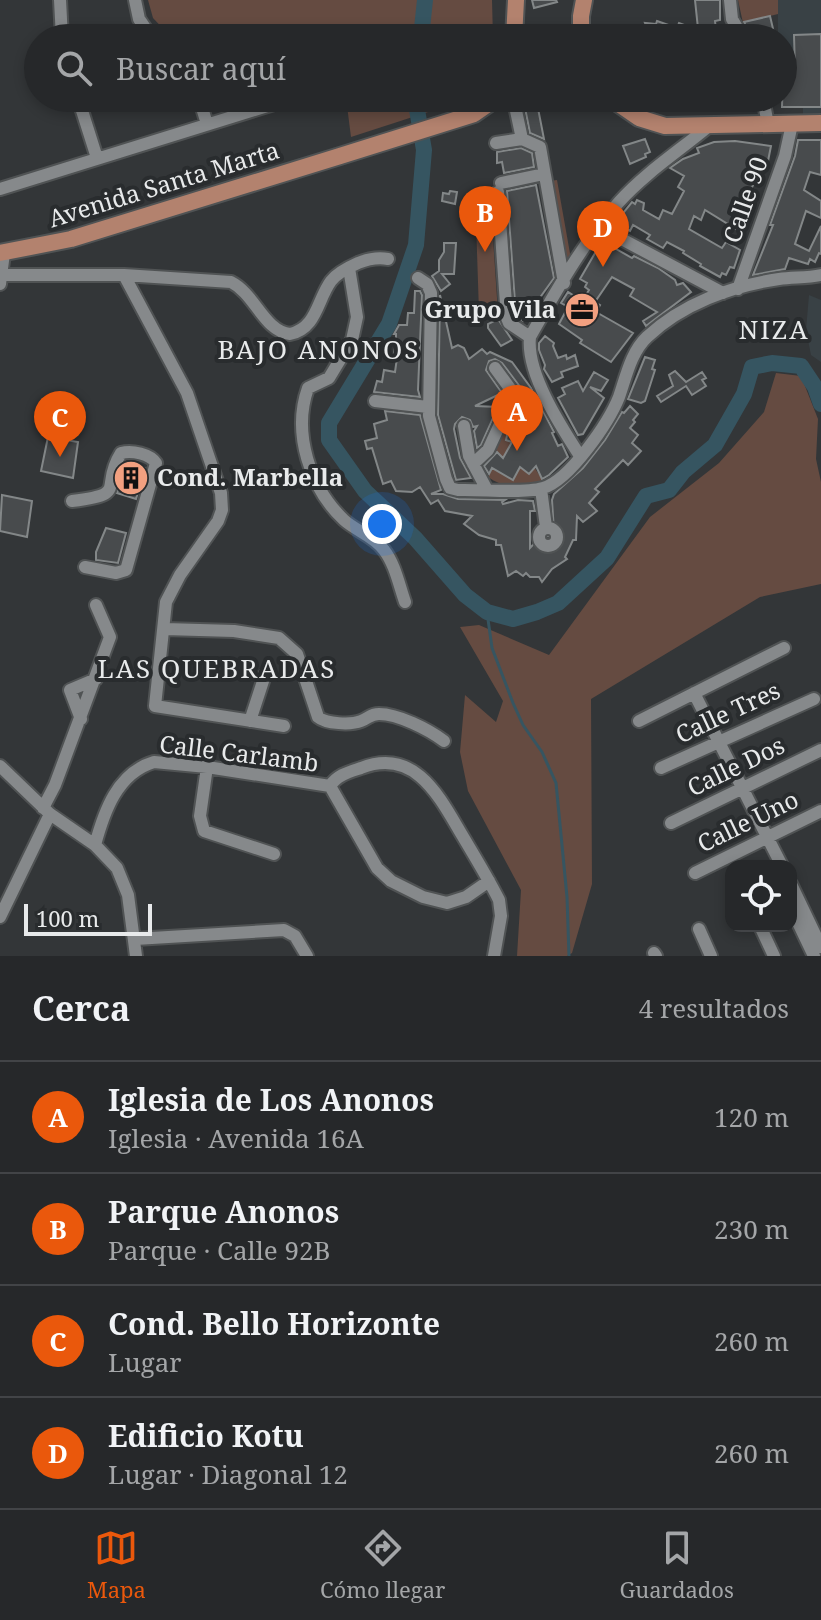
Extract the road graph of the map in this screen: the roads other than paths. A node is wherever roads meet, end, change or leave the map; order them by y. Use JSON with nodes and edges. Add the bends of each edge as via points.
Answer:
{"nodes":[{"id":1,"x":60,"y":0,"type":"edge"},
{"id":2,"x":135,"y":0,"type":"edge"},
{"id":3,"x":516,"y":0,"type":"edge"},
{"id":4,"x":584,"y":0,"type":"edge"},
{"id":5,"x":730,"y":0,"type":"edge"},
{"id":6,"x":61,"y":24,"type":"edge"},
{"id":7,"x":142,"y":24,"type":"edge"},
{"id":8,"x":515,"y":24,"type":"edge"},
{"id":9,"x":582,"y":24,"type":"edge"},
{"id":10,"x":735,"y":24,"type":"edge"},
{"id":11,"x":82,"y":112,"type":"edge"},
{"id":12,"x":203,"y":112,"type":"edge"},
{"id":13,"x":247,"y":112,"type":"edge"},
{"id":14,"x":477,"y":112,"type":"edge"},
{"id":15,"x":516,"y":112,"type":"edge"},
{"id":16,"x":630,"y":112,"type":"edge"},
{"id":17,"x":766,"y":112,"type":"edge"},
{"id":18,"x":821,"y":123,"type":"edge"},
{"id":19,"x":207,"y":124,"type":"junction"},
{"id":20,"x":792,"y":124,"type":"junction"},
{"id":21,"x":768,"y":125,"type":"junction"},
{"id":22,"x":709,"y":126,"type":"junction"},
{"id":23,"x":522,"y":139,"type":"junction"},
{"id":24,"x":496,"y":143,"type":"dead end"},
{"id":25,"x":97,"y":158,"type":"junction"},
{"id":26,"x":544,"y":174,"type":"junction"},
{"id":27,"x":0,"y":189,"type":"edge"},
{"id":28,"x":599,"y":227,"type":"junction"},
{"id":29,"x":2,"y":253,"type":"edge"},
{"id":30,"x":388,"y":259,"type":"dead end"},
{"id":31,"x":349,"y":268,"type":"junction"},
{"id":32,"x":124,"y":275,"type":"junction"},
{"id":33,"x":821,"y":275,"type":"edge"},
{"id":34,"x":418,"y":278,"type":"dead end"},
{"id":35,"x":1,"y":279,"type":"edge"},
{"id":36,"x":564,"y":283,"type":"junction"},
{"id":37,"x":738,"y":289,"type":"junction"},
{"id":38,"x":723,"y":293,"type":"junction"},
{"id":39,"x":530,"y":337,"type":"junction"},
{"id":40,"x":495,"y":368,"type":"dead end"},
{"id":41,"x":514,"y":394,"type":"junction"},
{"id":42,"x":375,"y":401,"type":"dead end"},
{"id":43,"x":428,"y":407,"type":"junction"},
{"id":44,"x":529,"y":408,"type":"dead end"},
{"id":45,"x":464,"y":426,"type":"dead end"},
{"id":46,"x":580,"y":456,"type":"junction"},
{"id":47,"x":473,"y":464,"type":"junction"},
{"id":48,"x":486,"y":488,"type":"junction"},
{"id":49,"x":541,"y":489,"type":"junction"},
{"id":50,"x":72,"y":501,"type":"dead end"},
{"id":51,"x":546,"y":527,"type":"dead end"},
{"id":52,"x":85,"y":567,"type":"dead end"},
{"id":53,"x":405,"y":602,"type":"dead end"},
{"id":54,"x":96,"y":605,"type":"dead end"},
{"id":55,"x":165,"y":629,"type":"junction"},
{"id":56,"x":784,"y":648,"type":"dead end"},
{"id":57,"x":265,"y":675,"type":"dead end"},
{"id":58,"x":96,"y":679,"type":"junction"},
{"id":59,"x":694,"y":693,"type":"junction"},
{"id":60,"x":814,"y":699,"type":"dead end"},
{"id":61,"x":81,"y":719,"type":"junction"},
{"id":62,"x":250,"y":721,"type":"junction"},
{"id":63,"x":639,"y":721,"type":"dead end"},
{"id":64,"x":284,"y":726,"type":"dead end"},
{"id":65,"x":444,"y":741,"type":"dead end"},
{"id":66,"x":719,"y":742,"type":"junction"},
{"id":67,"x":821,"y":750,"type":"edge"},
{"id":68,"x":0,"y":766,"type":"edge"},
{"id":69,"x":207,"y":767,"type":"junction"},
{"id":70,"x":661,"y":768,"type":"dead end"},
{"id":71,"x":330,"y":786,"type":"junction"},
{"id":72,"x":742,"y":788,"type":"junction"},
{"id":73,"x":47,"y":811,"type":"junction"},
{"id":74,"x":821,"y":811,"type":"edge"},
{"id":75,"x":671,"y":823,"type":"dead end"},
{"id":76,"x":767,"y":836,"type":"junction"},
{"id":77,"x":95,"y":845,"type":"junction"},
{"id":78,"x":274,"y":854,"type":"dead end"},
{"id":79,"x":779,"y":860,"type":"edge"},
{"id":80,"x":695,"y":873,"type":"dead end"},
{"id":81,"x":489,"y":881,"type":"junction"},
{"id":82,"x":797,"y":897,"type":"edge"},
{"id":83,"x":0,"y":917,"type":"edge"},
{"id":84,"x":797,"y":921,"type":"edge"},
{"id":85,"x":699,"y":929,"type":"dead end"},
{"id":86,"x":763,"y":932,"type":"edge"},
{"id":87,"x":135,"y":939,"type":"junction"},
{"id":88,"x":821,"y":947,"type":"edge"},
{"id":89,"x":136,"y":956,"type":"edge"},
{"id":90,"x":307,"y":956,"type":"edge"},
{"id":91,"x":494,"y":956,"type":"edge"},
{"id":92,"x":711,"y":956,"type":"edge"},
{"id":93,"x":774,"y":956,"type":"edge"},
{"id":94,"x":814,"y":956,"type":"edge"}],
"edges":[{"from":1,"to":6,"type":"street"},
{"from":2,"to":7,"type":"street"},
{"from":3,"to":8,"type":"main road"},
{"from":4,"to":9,"type":"main road"},
{"from":5,"to":10,"type":"street"},
{"from":11,"to":25,"type":"street"},
{"from":12,"to":19,"type":"street"},
{"from":13,"to":19,"type":"street"},
{"from":14,"to":29,"type":"main road","name":"Avenida Santa Marta","via":[[71,239]]},
{"from":15,"to":23,"type":"street"},
{"from":16,"to":22,"type":"main road","via":[[665,126]]},
{"from":17,"to":21,"type":"street","name":"Calle 90"},
{"from":18,"to":20,"type":"main road"},
{"from":19,"to":25,"type":"street"},
{"from":20,"to":21,"type":"main road"},
{"from":20,"to":37,"type":"street","name":"Calle 90"},
{"from":21,"to":22,"type":"main road"},
{"from":22,"to":28,"type":"street","via":[[648,174]]},
{"from":23,"to":24,"type":"street"},
{"from":23,"to":26,"type":"street","via":[[540,147]]},
{"from":25,"to":27,"type":"street"},
{"from":26,"to":36,"type":"street"},
{"from":26,"to":39,"type":"street","via":[[500,188],[507,318]]},
{"from":28,"to":36,"type":"street"},
{"from":28,"to":38,"type":"street"},
{"from":29,"to":35,"type":"street"},
{"from":30,"to":31,"type":"street","via":[[375,257]]},
{"from":31,"to":32,"type":"street","via":[[331,281],[308,326],[290,334],[274,328],[231,282]]},
{"from":31,"to":53,"type":"street","via":[[357,317],[352,340],[329,378],[308,388],[305,444],[312,478],[345,521],[383,548]]},
{"from":32,"to":35,"type":"street"},
{"from":32,"to":55,"type":"street","via":[[187,393],[221,493],[218,521],[169,597]]},
{"from":33,"to":37,"type":"street"},
{"from":34,"to":43,"type":"street","via":[[431,293]]},
{"from":36,"to":39,"type":"street"},
{"from":37,"to":38,"type":"street"},
{"from":38,"to":46,"type":"street","via":[[686,308],[644,340],[612,416]]},
{"from":39,"to":46,"type":"street","via":[[532,366]]},
{"from":40,"to":41,"type":"street"},
{"from":41,"to":44,"type":"street"},
{"from":41,"to":47,"type":"street","via":[[488,450]]},
{"from":42,"to":43,"type":"street"},
{"from":43,"to":48,"type":"street","via":[[450,488]]},
{"from":45,"to":47,"type":"street"},
{"from":46,"to":49,"type":"street","via":[[564,476]]},
{"from":47,"to":48,"type":"street"},
{"from":48,"to":49,"type":"street"},
{"from":49,"to":51,"type":"street"},
{"from":50,"to":52,"type":"street","via":[[109,492],[121,453],[150,457],[156,463],[126,570]]},
{"from":54,"to":58,"type":"street","via":[[110,637]]},
{"from":55,"to":62,"type":"street","via":[[155,706]]},
{"from":55,"to":65,"type":"street","via":[[279,638],[297,654],[324,722],[361,722],[383,713]]},
{"from":56,"to":59,"type":"street"},
{"from":57,"to":62,"type":"street"},
{"from":58,"to":61,"type":"street"},
{"from":58,"to":61,"type":"street","via":[[70,690]]},
{"from":59,"to":63,"type":"street"},
{"from":59,"to":66,"type":"street"},
{"from":60,"to":66,"type":"street","name":"Calle Tres"},
{"from":61,"to":73,"type":"street"},
{"from":62,"to":64,"type":"street"},
{"from":66,"to":70,"type":"street","name":"Calle Tres"},
{"from":66,"to":72,"type":"street"},
{"from":67,"to":72,"type":"street","name":"Calle Dos"},
{"from":68,"to":73,"type":"street"},
{"from":69,"to":71,"type":"street","name":"Calle Carlamb"},
{"from":69,"to":77,"type":"street","name":"Calle Carlamb","via":[[146,764],[120,786],[105,808]]},
{"from":69,"to":78,"type":"street","via":[[201,805],[204,831]]},
{"from":71,"to":81,"type":"street","via":[[377,868],[391,881],[447,903]]},
{"from":71,"to":81,"type":"street","via":[[342,775],[373,763],[391,762],[412,770],[444,804]]},
{"from":72,"to":75,"type":"street","name":"Calle Dos"},
{"from":72,"to":76,"type":"street"},
{"from":73,"to":77,"type":"street"},
{"from":73,"to":83,"type":"street"},
{"from":74,"to":76,"type":"street","name":"Calle Uno"},
{"from":76,"to":79,"type":"street"},
{"from":76,"to":80,"type":"street","name":"Calle Uno"},
{"from":77,"to":87,"type":"street","via":[[123,880]]},
{"from":81,"to":91,"type":"street","via":[[501,916]]},
{"from":82,"to":88,"type":"street"},
{"from":84,"to":94,"type":"street"},
{"from":85,"to":92,"type":"street"},
{"from":86,"to":93,"type":"street"},
{"from":87,"to":89,"type":"street"},
{"from":87,"to":90,"type":"street","via":[[284,930],[295,936]]}]}
